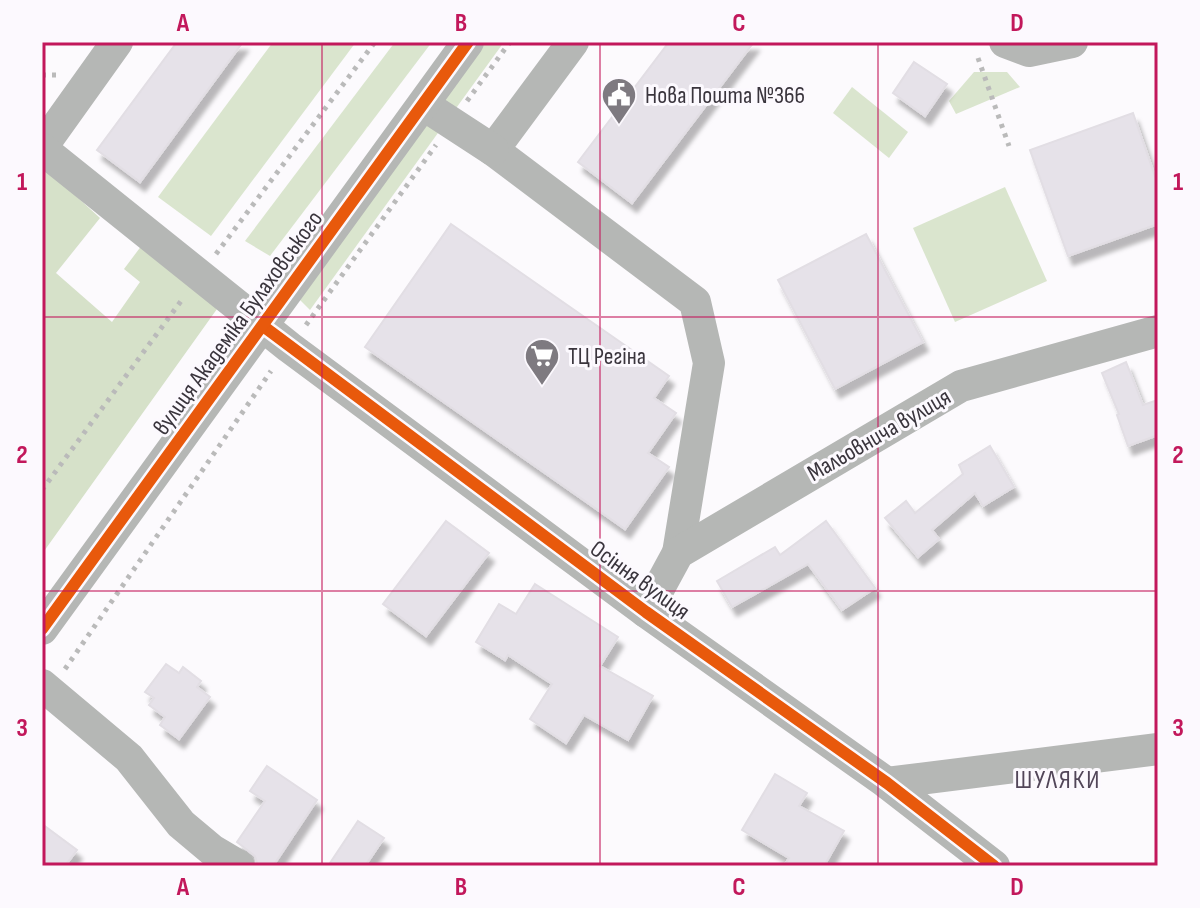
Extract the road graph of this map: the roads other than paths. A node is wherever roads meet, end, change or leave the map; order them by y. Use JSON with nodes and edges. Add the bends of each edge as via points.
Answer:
{"nodes":[{"id":1,"x":117,"y":42,"type":"edge"},
{"id":2,"x":468,"y":42,"type":"edge"},
{"id":3,"x":573,"y":42,"type":"edge"},
{"id":4,"x":1072,"y":42,"type":"edge"},
{"id":5,"x":992,"y":49,"type":"edge"},
{"id":6,"x":424,"y":105,"type":"junction"},
{"id":7,"x":42,"y":148,"type":"edge"},
{"id":8,"x":493,"y":150,"type":"junction"},
{"id":9,"x":263,"y":326,"type":"junction"},
{"id":10,"x":1158,"y":331,"type":"edge"},
{"id":11,"x":678,"y":553,"type":"junction"},
{"id":12,"x":646,"y":612,"type":"junction"},
{"id":13,"x":42,"y":629,"type":"edge"},
{"id":14,"x":42,"y":685,"type":"edge"},
{"id":15,"x":1158,"y":749,"type":"edge"},
{"id":16,"x":887,"y":783,"type":"junction"},
{"id":17,"x":239,"y":866,"type":"edge"},
{"id":18,"x":994,"y":866,"type":"edge"}],
"edges":[{"from":1,"to":7,"type":"street"},
{"from":2,"to":6,"type":"street","name":"вулиця Академіка Булаховського"},
{"from":3,"to":8,"type":"street"},
{"from":4,"to":5,"type":"street","via":[[1029,51]]},
{"from":6,"to":8,"type":"street"},
{"from":6,"to":9,"type":"street","name":"вулиця Академіка Булаховського"},
{"from":7,"to":9,"type":"street","name":"Осіння вулиця"},
{"from":8,"to":11,"type":"street","via":[[695,302],[709,363]]},
{"from":9,"to":12,"type":"street","name":"Осіння вулиця"},
{"from":9,"to":13,"type":"street","name":"вулиця Академіка Булаховського"},
{"from":10,"to":11,"type":"street","name":"Мальовнича вулиця","via":[[961,386]]},
{"from":11,"to":12,"type":"street"},
{"from":12,"to":16,"type":"street","name":"Осіння вулиця"},
{"from":14,"to":17,"type":"street","via":[[129,758],[181,824]]},
{"from":15,"to":16,"type":"street"},
{"from":16,"to":18,"type":"street","name":"Осіння вулиця"}]}
